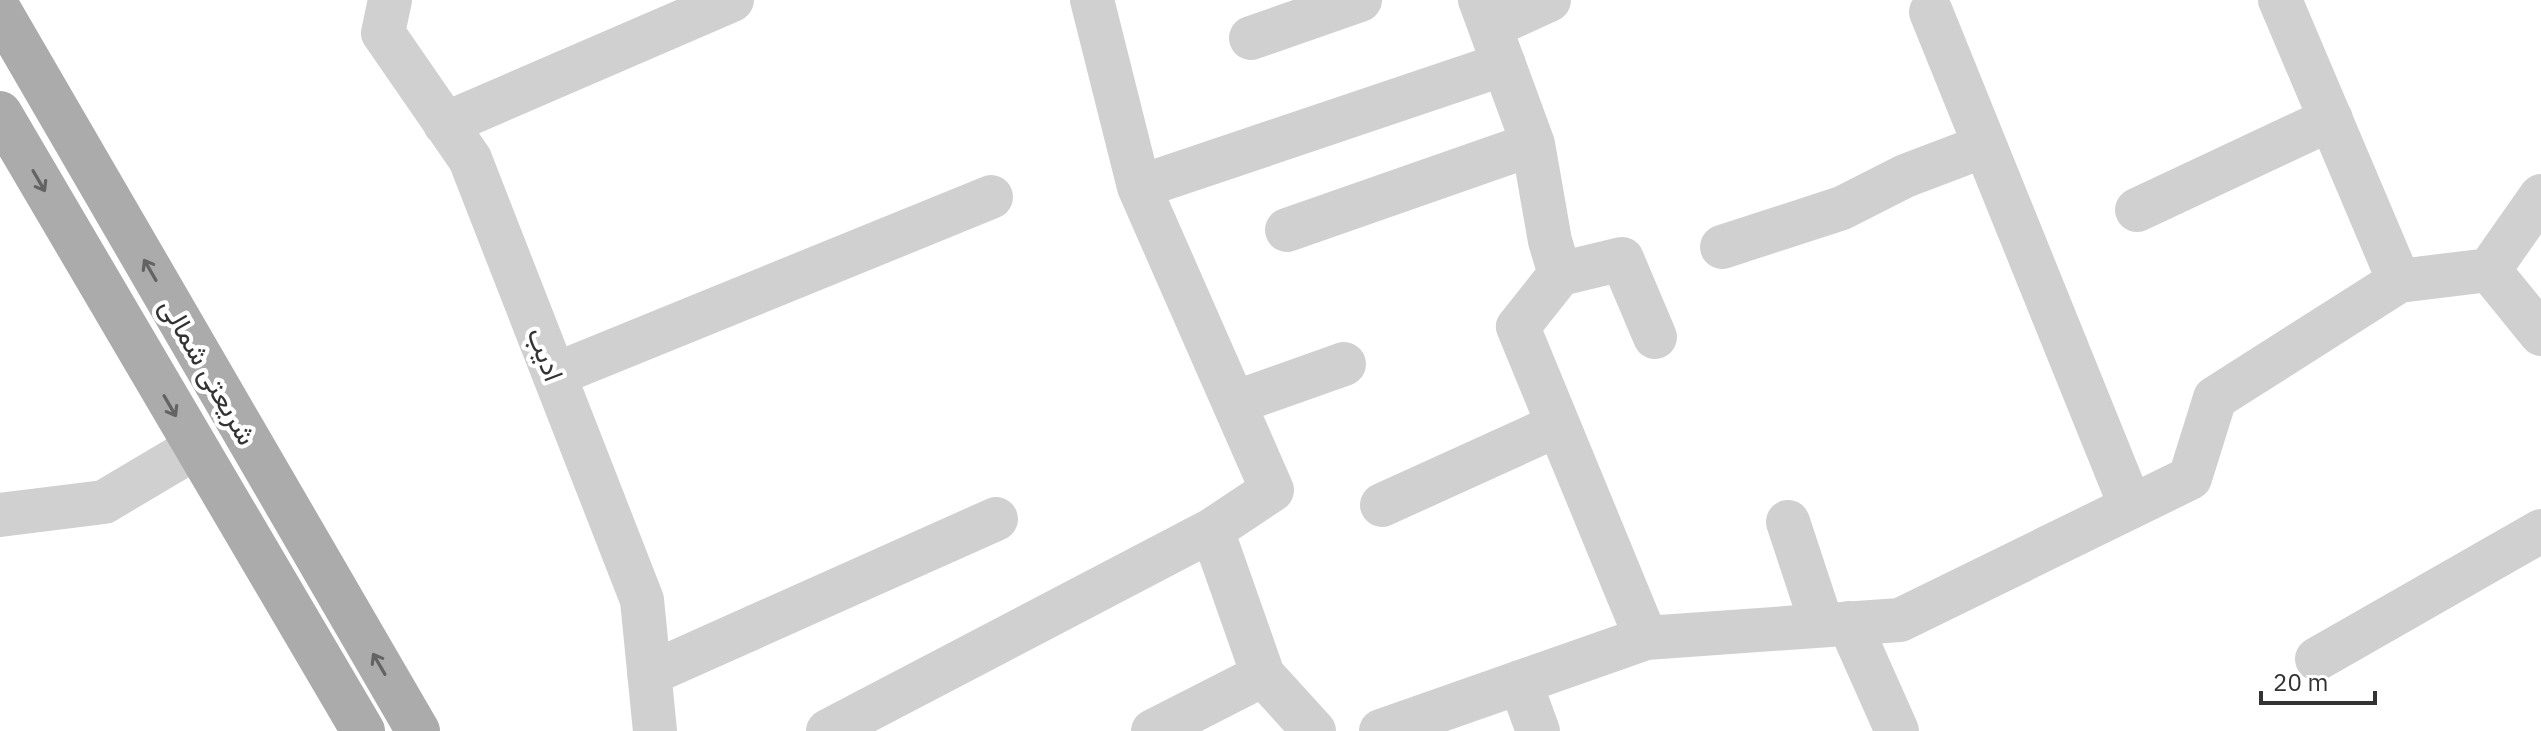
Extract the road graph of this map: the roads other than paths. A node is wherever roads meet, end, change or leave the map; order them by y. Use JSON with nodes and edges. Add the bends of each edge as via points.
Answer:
{"nodes":[{"id":1,"x":390,"y":0,"type":"edge"},
{"id":2,"x":732,"y":0,"type":"edge"},
{"id":3,"x":1092,"y":0,"type":"edge"},
{"id":4,"x":1360,"y":0,"type":"edge"},
{"id":5,"x":1549,"y":0,"type":"edge"},
{"id":6,"x":2280,"y":0,"type":"edge"},
{"id":7,"x":0,"y":11,"type":"edge"},
{"id":8,"x":1931,"y":12,"type":"dead end"},
{"id":9,"x":1491,"y":30,"type":"edge"},
{"id":10,"x":1251,"y":38,"type":"dead end"},
{"id":11,"x":0,"y":113,"type":"edge"},
{"id":12,"x":2331,"y":119,"type":"junction"},
{"id":13,"x":445,"y":124,"type":"junction"},
{"id":14,"x":1533,"y":144,"type":"junction"},
{"id":15,"x":1984,"y":146,"type":"junction"},
{"id":16,"x":1139,"y":187,"type":"junction"},
{"id":17,"x":2541,"y":196,"type":"edge"},
{"id":18,"x":991,"y":197,"type":"dead end"},
{"id":19,"x":2137,"y":210,"type":"dead end"},
{"id":20,"x":1287,"y":230,"type":"dead end"},
{"id":21,"x":1722,"y":247,"type":"dead end"},
{"id":22,"x":2489,"y":270,"type":"junction"},
{"id":23,"x":1560,"y":274,"type":"junction"},
{"id":24,"x":2399,"y":281,"type":"junction"},
{"id":25,"x":2541,"y":334,"type":"edge"},
{"id":26,"x":1655,"y":337,"type":"dead end"},
{"id":27,"x":1344,"y":364,"type":"dead end"},
{"id":28,"x":554,"y":375,"type":"junction"},
{"id":29,"x":1234,"y":403,"type":"junction"},
{"id":30,"x":1558,"y":425,"type":"junction"},
{"id":31,"x":195,"y":448,"type":"junction"},
{"id":32,"x":1382,"y":505,"type":"dead end"},
{"id":33,"x":2131,"y":507,"type":"junction"},
{"id":34,"x":0,"y":515,"type":"edge"},
{"id":35,"x":996,"y":519,"type":"dead end"},
{"id":36,"x":1788,"y":522,"type":"dead end"},
{"id":37,"x":1212,"y":530,"type":"junction"},
{"id":38,"x":2541,"y":531,"type":"edge"},
{"id":39,"x":1836,"y":624,"type":"junction"},
{"id":40,"x":1646,"y":638,"type":"junction"},
{"id":41,"x":2317,"y":659,"type":"dead end"},
{"id":42,"x":649,"y":674,"type":"junction"},
{"id":43,"x":1263,"y":675,"type":"junction"},
{"id":44,"x":1520,"y":682,"type":"junction"},
{"id":45,"x":363,"y":731,"type":"edge"},
{"id":46,"x":418,"y":731,"type":"edge"},
{"id":47,"x":655,"y":731,"type":"edge"},
{"id":48,"x":828,"y":731,"type":"edge"},
{"id":49,"x":1153,"y":731,"type":"edge"},
{"id":50,"x":1314,"y":731,"type":"edge"},
{"id":51,"x":1381,"y":731,"type":"edge"},
{"id":52,"x":1538,"y":731,"type":"edge"},
{"id":53,"x":1897,"y":731,"type":"edge"}],
"edges":[{"from":1,"to":13,"type":"street","name":"ادیب","via":[[383,33]]},
{"from":2,"to":13,"type":"street"},
{"from":3,"to":16,"type":"street"},
{"from":4,"to":10,"type":"street"},
{"from":5,"to":9,"type":"street"},
{"from":6,"to":12,"type":"street"},
{"from":46,"to":7,"type":"main road","name":"شریعتی شمالی","one_way":true},
{"from":8,"to":15,"type":"street"},
{"from":9,"to":14,"type":"street"},
{"from":9,"to":16,"type":"street"},
{"from":11,"to":31,"type":"main road","name":"شریعتی شمالی","one_way":true},
{"from":12,"to":19,"type":"street"},
{"from":12,"to":24,"type":"street"},
{"from":13,"to":28,"type":"street","name":"ادیب","via":[[470,159]]},
{"from":14,"to":20,"type":"street"},
{"from":14,"to":23,"type":"street"},
{"from":15,"to":21,"type":"street","via":[[1905,176],[1842,208]]},
{"from":15,"to":33,"type":"street"},
{"from":16,"to":29,"type":"street"},
{"from":17,"to":22,"type":"street"},
{"from":18,"to":28,"type":"street"},
{"from":22,"to":24,"type":"street"},
{"from":22,"to":25,"type":"street"},
{"from":23,"to":26,"type":"street","via":[[1622,259]]},
{"from":23,"to":30,"type":"street","via":[[1518,327]]},
{"from":24,"to":33,"type":"street","via":[[2215,398],[2190,478]]},
{"from":27,"to":29,"type":"street"},
{"from":28,"to":42,"type":"street","name":"ادیب","via":[[642,600]]},
{"from":29,"to":37,"type":"street","via":[[1272,490]]},
{"from":30,"to":32,"type":"street"},
{"from":30,"to":40,"type":"street"},
{"from":31,"to":34,"type":"street","via":[[104,502]]},
{"from":31,"to":45,"type":"main road","name":"شریعتی شمالی"},
{"from":33,"to":39,"type":"street","via":[[1900,620]]},
{"from":35,"to":42,"type":"street"},
{"from":36,"to":39,"type":"street"},
{"from":37,"to":43,"type":"street"},
{"from":37,"to":48,"type":"street"},
{"from":38,"to":41,"type":"street"},
{"from":39,"to":40,"type":"street"},
{"from":39,"to":53,"type":"street"},
{"from":40,"to":44,"type":"street"},
{"from":42,"to":47,"type":"street","name":"ادیب"},
{"from":43,"to":49,"type":"street"},
{"from":43,"to":50,"type":"street"},
{"from":44,"to":51,"type":"street"},
{"from":44,"to":52,"type":"street"}]}
